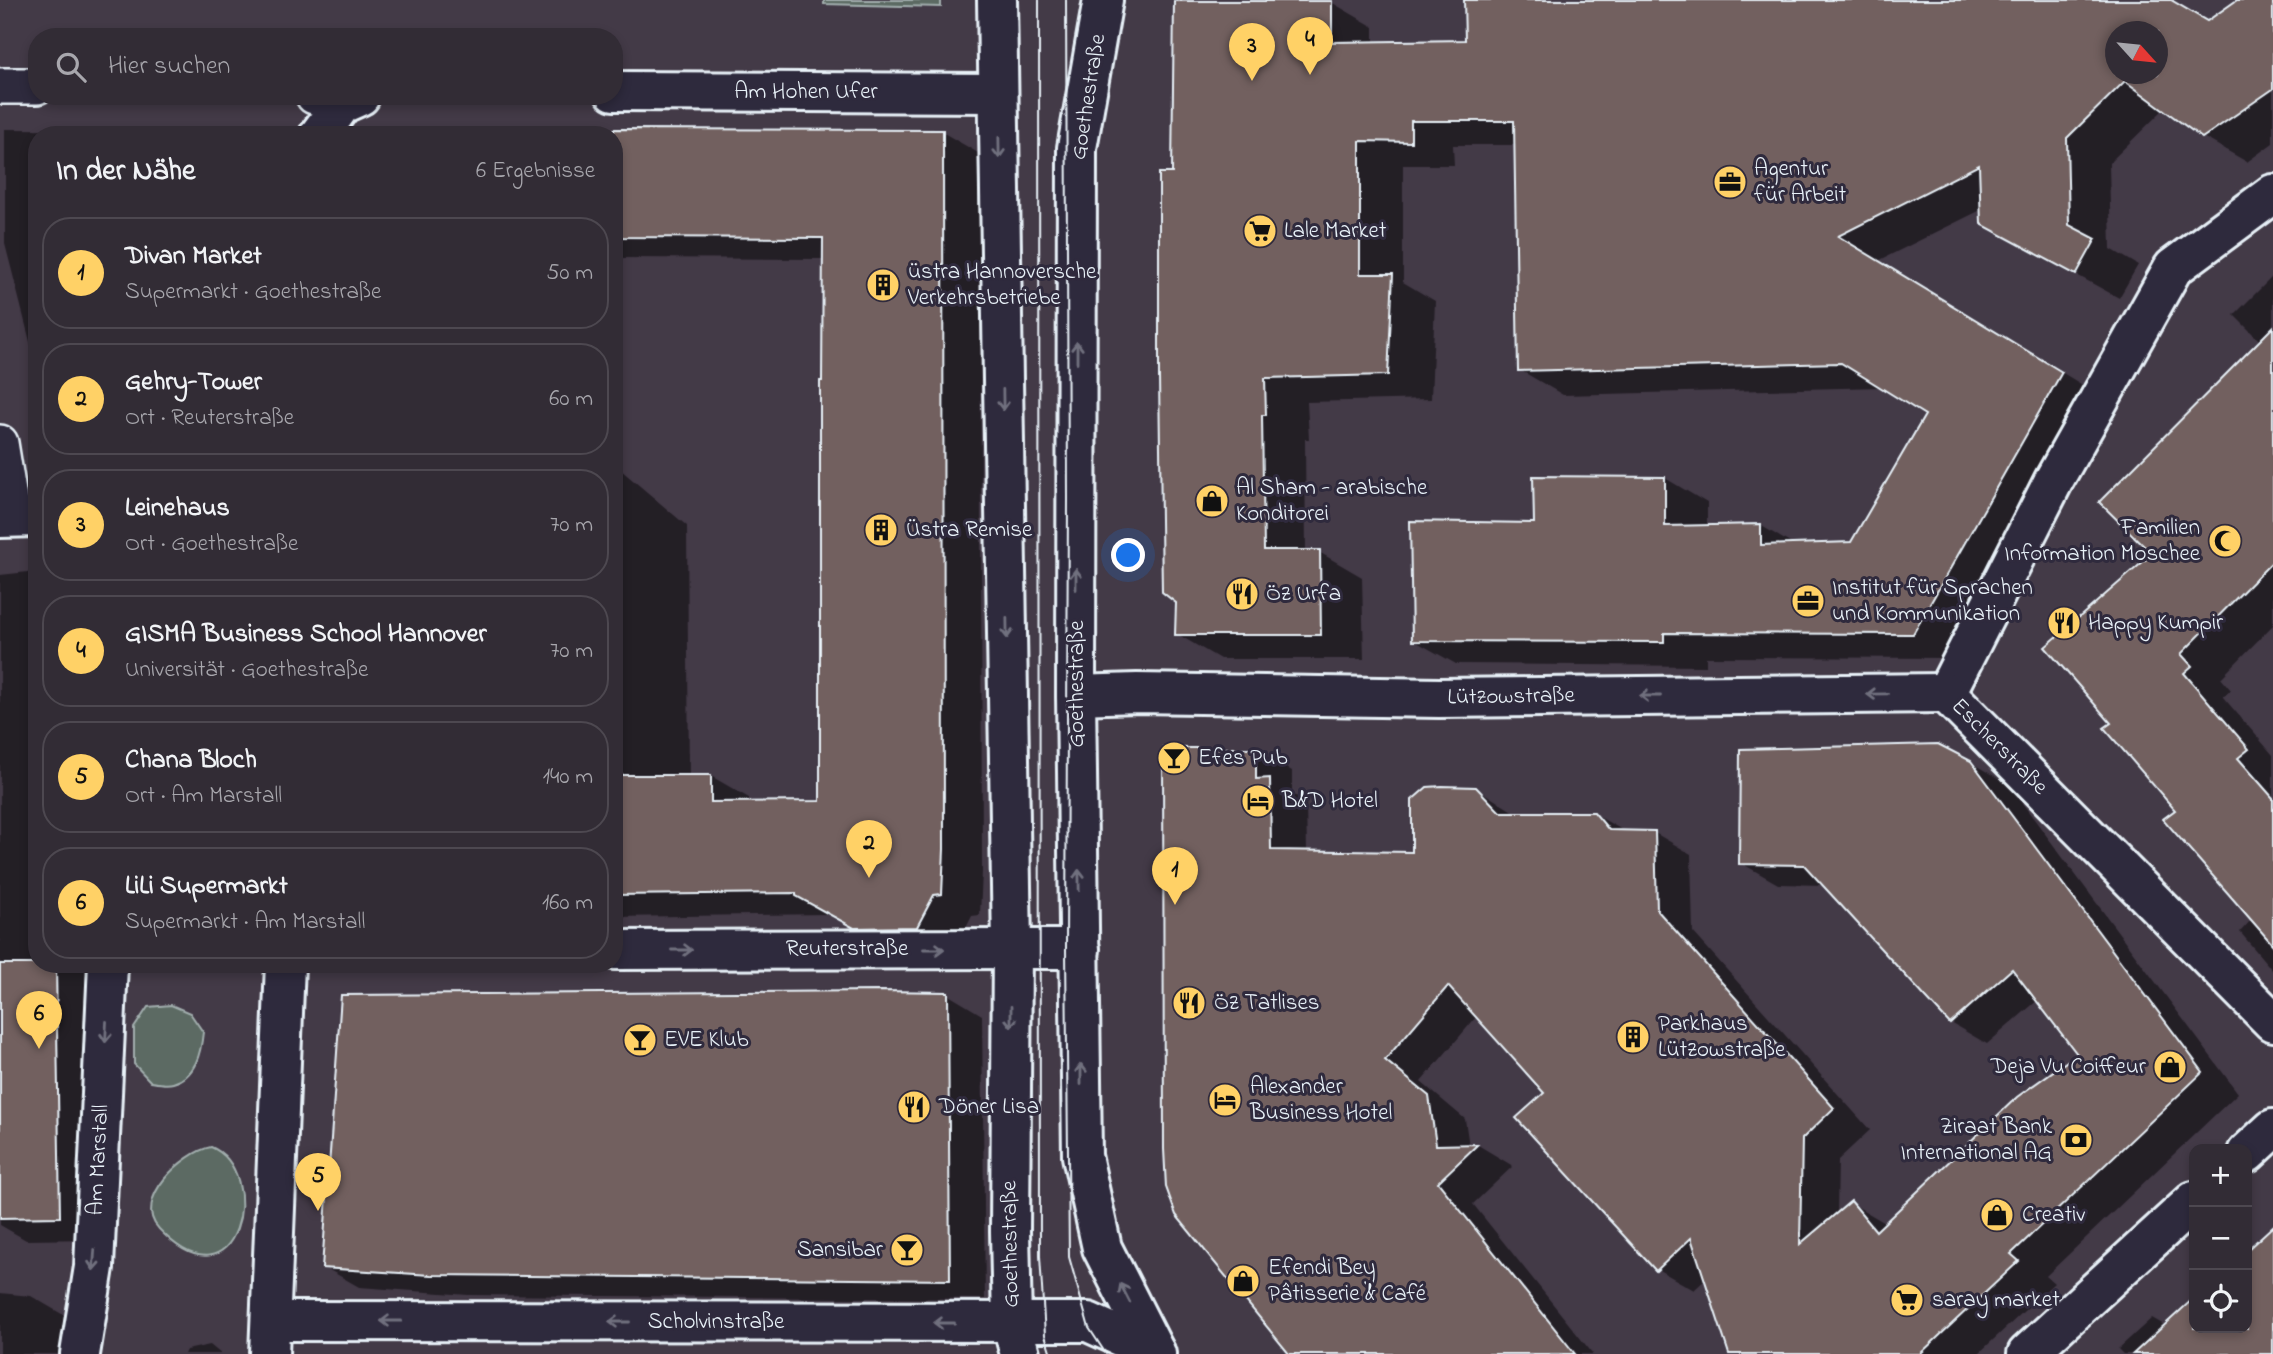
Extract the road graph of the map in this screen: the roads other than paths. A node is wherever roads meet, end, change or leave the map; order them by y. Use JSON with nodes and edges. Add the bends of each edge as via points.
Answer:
{"nodes":[{"id":1,"x":997,"y":3,"type":"edge"},
{"id":2,"x":1103,"y":3,"type":"edge"},
{"id":3,"x":0,"y":86,"type":"edge"},
{"id":4,"x":28,"y":86,"type":"edge"},
{"id":5,"x":623,"y":91,"type":"edge"},
{"id":6,"x":998,"y":93,"type":"junction"},
{"id":7,"x":336,"y":105,"type":"edge"},
{"id":8,"x":324,"y":126,"type":"edge"},
{"id":9,"x":2273,"y":194,"type":"edge"},
{"id":10,"x":0,"y":443,"type":"edge"},
{"id":11,"x":16,"y":517,"type":"edge"},
{"id":12,"x":1946,"y":693,"type":"junction"},
{"id":13,"x":1076,"y":695,"type":"junction"},
{"id":14,"x":1012,"y":949,"type":"junction"},
{"id":15,"x":1080,"y":949,"type":"junction"},
{"id":16,"x":623,"y":950,"type":"edge"},
{"id":17,"x":108,"y":973,"type":"edge"},
{"id":18,"x":285,"y":973,"type":"edge"},
{"id":19,"x":2273,"y":1022,"type":"edge"},
{"id":20,"x":2273,"y":1129,"type":"edge"},
{"id":21,"x":2252,"y":1148,"type":"edge"},
{"id":22,"x":2189,"y":1206,"type":"edge"},
{"id":23,"x":270,"y":1338,"type":"edge"},
{"id":24,"x":1016,"y":1339,"type":"edge"},
{"id":25,"x":1156,"y":1353,"type":"edge"},
{"id":26,"x":80,"y":1354,"type":"edge"},
{"id":27,"x":2027,"y":1354,"type":"edge"}],
"edges":[{"from":1,"to":6,"type":"street","name":"Goethestraße"},
{"from":13,"to":2,"type":"street","name":"Goethestraße","one_way":true,"via":[[1077,148]]},
{"from":3,"to":4,"type":"street"},
{"from":5,"to":6,"type":"street","name":"Am Hohen Ufer"},
{"from":6,"to":14,"type":"street","name":"Goethestraße","one_way":true},
{"from":7,"to":8,"type":"street"},
{"from":9,"to":12,"type":"street","name":"Escherstraße","via":[[2173,268],[2053,480]]},
{"from":10,"to":11,"type":"street"},
{"from":12,"to":13,"type":"street","name":"Lützowstraße","one_way":true,"via":[[1439,698]]},
{"from":12,"to":19,"type":"street","name":"Escherstraße"},
{"from":15,"to":13,"type":"street","name":"Goethestraße","one_way":true},
{"from":14,"to":15,"type":"street","name":"Reuterstraße"},
{"from":16,"to":14,"type":"street","name":"Reuterstraße","one_way":true},
{"from":14,"to":24,"type":"street","name":"Goethestraße","one_way":true,"via":[[1010,1231]]},
{"from":25,"to":15,"type":"street","name":"Goethestraße","one_way":true,"via":[[1102,1248],[1082,1156]]},
{"from":17,"to":26,"type":"street","name":"Am Marstall","one_way":true,"via":[[94,1267]]},
{"from":18,"to":23,"type":"street"},
{"from":20,"to":21,"type":"street"},
{"from":22,"to":27,"type":"street"},
{"from":24,"to":23,"type":"street","name":"Scholvinstraße","one_way":true},
{"from":24,"to":25,"type":"street","name":"Scholvinstraße","via":[[1088,1322]]}]}
